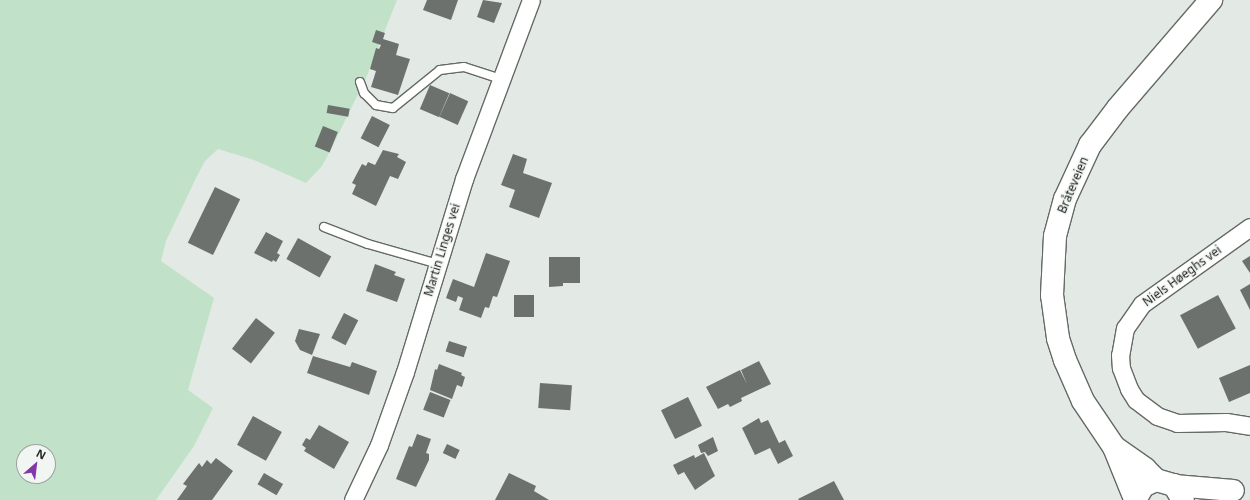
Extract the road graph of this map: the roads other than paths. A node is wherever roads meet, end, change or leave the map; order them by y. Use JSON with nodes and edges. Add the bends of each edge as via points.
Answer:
{"nodes":[{"id":1,"x":532,"y":0,"type":"edge"},
{"id":2,"x":1211,"y":0,"type":"edge"},
{"id":3,"x":502,"y":79,"type":"junction"},
{"id":4,"x":360,"y":82,"type":"dead end"},
{"id":5,"x":324,"y":227,"type":"dead end"},
{"id":6,"x":1250,"y":227,"type":"edge"},
{"id":7,"x":438,"y":264,"type":"junction"},
{"id":8,"x":1250,"y":426,"type":"edge"},
{"id":9,"x":1114,"y":447,"type":"junction"},
{"id":10,"x":1242,"y":487,"type":"edge"},
{"id":11,"x":1171,"y":489,"type":"edge"},
{"id":12,"x":1135,"y":499,"type":"edge"},
{"id":13,"x":353,"y":500,"type":"edge"},
{"id":14,"x":1213,"y":500,"type":"edge"}],
"edges":[{"from":1,"to":3,"type":"street","name":"Martin Linges vei"},
{"from":2,"to":9,"type":"main road","name":"Bråteveien","via":[[1140,81],[1095,139],[1072,182],[1059,217],[1052,274],[1058,338],[1077,389]]},
{"from":3,"to":4,"type":"lane","via":[[464,67],[440,70],[393,108],[376,105],[364,93]]},
{"from":3,"to":7,"type":"street","name":"Martin Linges vei","via":[[464,179]]},
{"from":5,"to":7,"type":"lane","via":[[368,244]]},
{"from":6,"to":8,"type":"street","name":"Niels Høeghs vei","via":[[1142,304],[1126,328],[1120,355],[1121,368],[1129,389],[1136,400],[1157,416],[1177,423],[1226,422]]},
{"from":7,"to":13,"type":"street","name":"Martin Linges vei","via":[[393,406]]},
{"from":9,"to":11,"type":"main road","name":"Bråteveien"},
{"from":9,"to":12,"type":"main road","name":"Bråteveien"},
{"from":10,"to":11,"type":"street"},
{"from":10,"to":14,"type":"street"},
{"from":11,"to":12,"type":"main road","via":[[1143,486]]}]}
